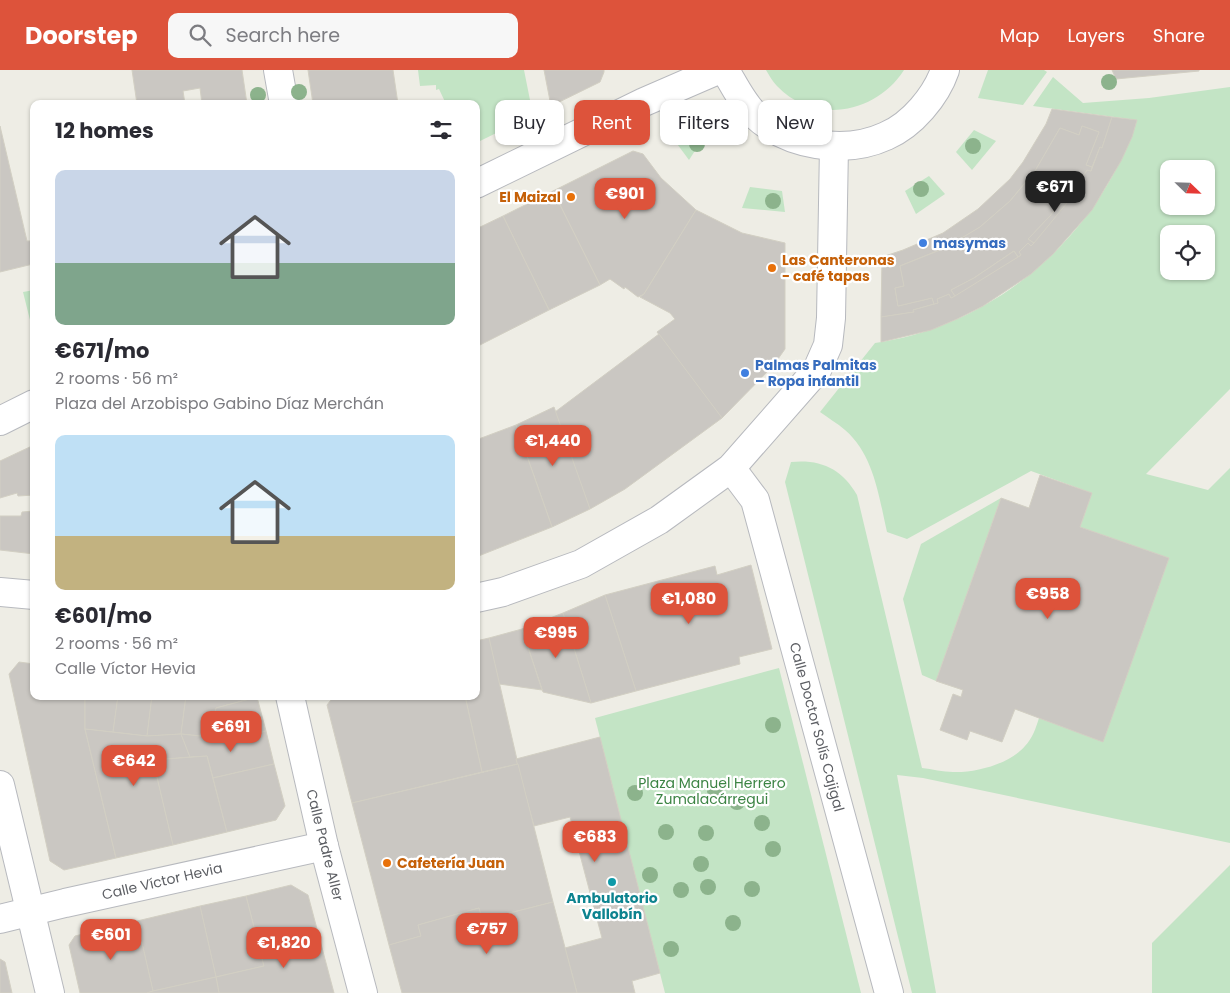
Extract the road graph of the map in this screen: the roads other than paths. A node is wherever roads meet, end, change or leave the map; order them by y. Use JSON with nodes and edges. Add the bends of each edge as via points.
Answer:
{"nodes":[{"id":1,"x":278,"y":70,"type":"edge"},
{"id":2,"x":718,"y":70,"type":"edge"},
{"id":3,"x":725,"y":70,"type":"edge"},
{"id":4,"x":945,"y":70,"type":"edge"},
{"id":5,"x":283,"y":100,"type":"edge"},
{"id":6,"x":834,"y":146,"type":"junction"},
{"id":7,"x":480,"y":182,"type":"edge"},
{"id":8,"x":30,"y":406,"type":"edge"},
{"id":9,"x":0,"y":421,"type":"edge"},
{"id":10,"x":731,"y":468,"type":"junction"},
{"id":11,"x":0,"y":592,"type":"edge"},
{"id":12,"x":30,"y":596,"type":"edge"},
{"id":13,"x":480,"y":597,"type":"edge"},
{"id":14,"x":291,"y":700,"type":"edge"},
{"id":15,"x":0,"y":785,"type":"edge"},
{"id":16,"x":324,"y":846,"type":"junction"},
{"id":17,"x":30,"y":912,"type":"junction"},
{"id":18,"x":0,"y":919,"type":"edge"},
{"id":19,"x":50,"y":993,"type":"edge"},
{"id":20,"x":363,"y":993,"type":"edge"},
{"id":21,"x":889,"y":993,"type":"edge"}],
"edges":[{"from":1,"to":5,"type":"street"},
{"from":2,"to":7,"type":"street","via":[[644,102]]},
{"from":3,"to":6,"type":"street","via":[[754,114],[776,130],[803,141]]},
{"from":4,"to":6,"type":"street","via":[[940,85],[917,115],[887,136],[859,144]]},
{"from":6,"to":10,"type":"street","via":[[828,345],[817,370]]},
{"from":8,"to":9,"type":"street"},
{"from":10,"to":13,"type":"street","via":[[659,520],[581,564]]},
{"from":10,"to":21,"type":"street","name":"Calle Doctor Solís Cajigal","via":[[755,500]]},
{"from":11,"to":12,"type":"street"},
{"from":14,"to":16,"type":"street","name":"Calle Padre Aller"},
{"from":15,"to":17,"type":"street"},
{"from":16,"to":17,"type":"street","name":"Calle Víctor Hevia"},
{"from":16,"to":20,"type":"street","name":"Calle Padre Aller"},
{"from":17,"to":18,"type":"street","name":"Calle Víctor Hevia"},
{"from":17,"to":19,"type":"street"}]}
